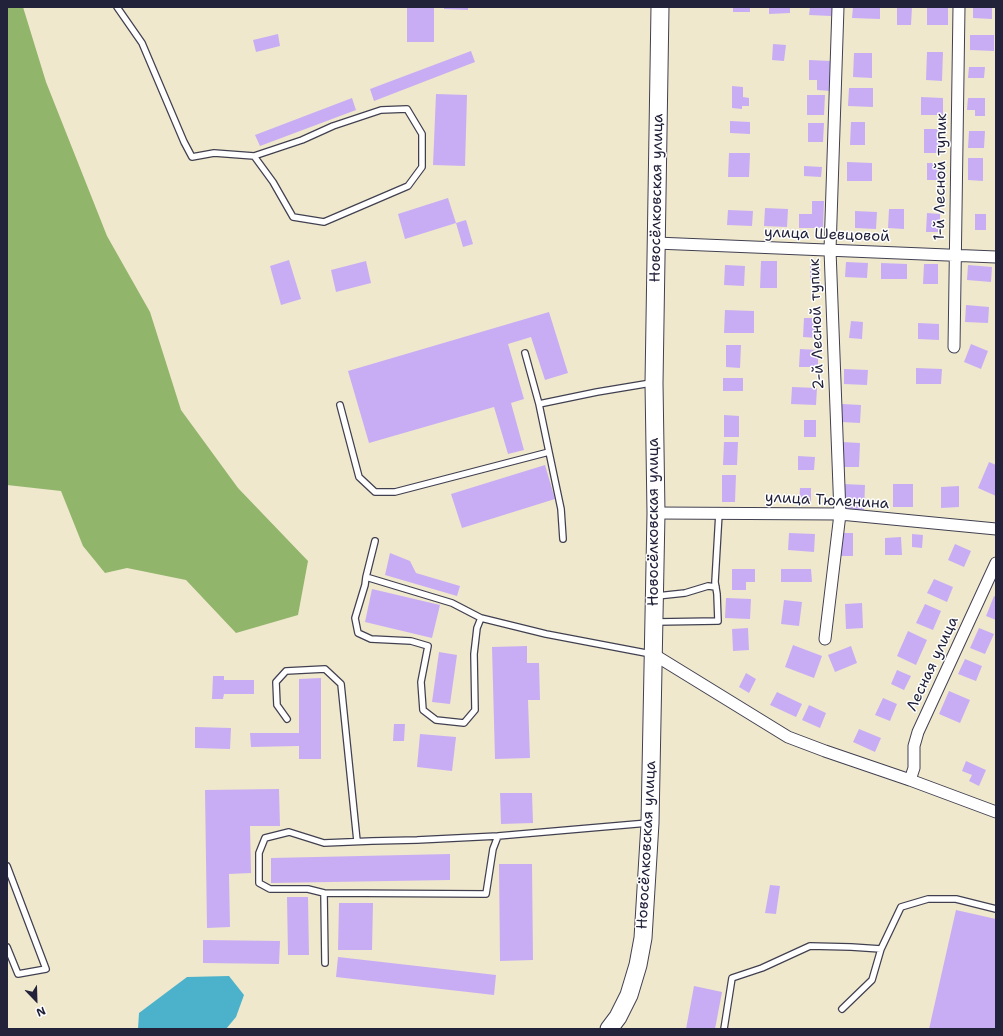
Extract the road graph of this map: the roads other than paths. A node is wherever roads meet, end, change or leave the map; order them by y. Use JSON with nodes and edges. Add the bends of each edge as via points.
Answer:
{"nodes":[{"id":1,"x":117,"y":7,"type":"edge"},
{"id":2,"x":660,"y":7,"type":"edge"},
{"id":3,"x":838,"y":7,"type":"edge"},
{"id":4,"x":959,"y":7,"type":"edge"},
{"id":5,"x":254,"y":156,"type":"junction"},
{"id":6,"x":656,"y":243,"type":"junction"},
{"id":7,"x":830,"y":250,"type":"junction"},
{"id":8,"x":955,"y":256,"type":"junction"},
{"id":9,"x":996,"y":257,"type":"edge"},
{"id":10,"x":954,"y":347,"type":"dead end"},
{"id":11,"x":525,"y":353,"type":"dead end"},
{"id":12,"x":654,"y":382,"type":"junction"},
{"id":13,"x":539,"y":404,"type":"junction"},
{"id":14,"x":340,"y":405,"type":"dead end"},
{"id":15,"x":549,"y":452,"type":"junction"},
{"id":16,"x":656,"y":513,"type":"junction"},
{"id":17,"x":719,"y":513,"type":"junction"},
{"id":18,"x":840,"y":514,"type":"junction"},
{"id":19,"x":996,"y":529,"type":"edge"},
{"id":20,"x":563,"y":539,"type":"dead end"},
{"id":21,"x":375,"y":541,"type":"dead end"},
{"id":22,"x":996,"y":563,"type":"edge"},
{"id":23,"x":366,"y":577,"type":"junction"},
{"id":24,"x":716,"y":587,"type":"junction"},
{"id":25,"x":654,"y":596,"type":"junction"},
{"id":26,"x":481,"y":618,"type":"junction"},
{"id":27,"x":654,"y":622,"type":"junction"},
{"id":28,"x":825,"y":639,"type":"dead end"},
{"id":29,"x":653,"y":654,"type":"junction"},
{"id":30,"x":287,"y":719,"type":"dead end"},
{"id":31,"x":910,"y":780,"type":"junction"},
{"id":32,"x":996,"y":812,"type":"edge"},
{"id":33,"x":650,"y":823,"type":"junction"},
{"id":34,"x":498,"y":836,"type":"junction"},
{"id":35,"x":357,"y":841,"type":"junction"},
{"id":36,"x":7,"y":866,"type":"edge"},
{"id":37,"x":324,"y":893,"type":"junction"},
{"id":38,"x":996,"y":909,"type":"edge"},
{"id":39,"x":7,"y":947,"type":"edge"},
{"id":40,"x":880,"y":949,"type":"junction"},
{"id":41,"x":325,"y":963,"type":"dead end"},
{"id":42,"x":842,"y":1009,"type":"dead end"},
{"id":43,"x":609,"y":1029,"type":"edge"},
{"id":44,"x":724,"y":1029,"type":"edge"}],
"edges":[{"from":1,"to":5,"type":"lane","via":[[142,43],[192,156],[214,153]]},
{"from":2,"to":6,"type":"main road","name":"Новосёлковская улица"},
{"from":3,"to":7,"type":"street","name":"2-й Лесной тупик"},
{"from":4,"to":8,"type":"street","name":"1-й Лесной тупик"},
{"from":5,"to":5,"type":"lane","via":[[273,182],[293,217],[324,222],[408,186],[422,167],[422,134],[407,109],[381,110]]},
{"from":6,"to":7,"type":"street","name":"улица Шевцовой"},
{"from":6,"to":12,"type":"main road","name":"Новосёлковская улица"},
{"from":7,"to":8,"type":"street","name":"улица Шевцовой"},
{"from":7,"to":18,"type":"street","name":"2-й Лесной тупик"},
{"from":8,"to":9,"type":"street","name":"улица Шевцовой"},
{"from":8,"to":10,"type":"street","name":"1-й Лесной тупик"},
{"from":11,"to":13,"type":"lane"},
{"from":12,"to":13,"type":"lane"},
{"from":12,"to":16,"type":"main road","name":"Новосёлковская улица"},
{"from":13,"to":15,"type":"lane"},
{"from":14,"to":15,"type":"lane","via":[[359,477],[375,492],[394,492]]},
{"from":15,"to":20,"type":"lane","via":[[561,509]]},
{"from":16,"to":17,"type":"street","name":"улица Тюленина"},
{"from":16,"to":25,"type":"main road","name":"Новосёлковская улица"},
{"from":17,"to":18,"type":"street","name":"улица Тюленина"},
{"from":17,"to":24,"type":"lane"},
{"from":18,"to":19,"type":"street","name":"улица Тюленина"},
{"from":18,"to":28,"type":"street","name":"2-й Лесной тупик"},
{"from":21,"to":23,"type":"lane"},
{"from":22,"to":31,"type":"street","name":"Лесная улица","via":[[918,732]]},
{"from":23,"to":26,"type":"lane","via":[[452,603]]},
{"from":23,"to":26,"type":"lane","via":[[355,618],[358,634],[371,639],[411,641],[428,646],[421,682],[423,710],[436,720],[464,724],[475,710],[474,654],[477,628]]},
{"from":24,"to":25,"type":"lane","via":[[708,586],[685,593]]},
{"from":24,"to":27,"type":"lane","via":[[718,620]]},
{"from":25,"to":27,"type":"main road","name":"Новосёлковская улица"},
{"from":26,"to":29,"type":"lane","via":[[546,634]]},
{"from":27,"to":29,"type":"main road","name":"Новосёлковская улица"},
{"from":29,"to":31,"type":"street","via":[[788,737]]},
{"from":29,"to":33,"type":"main road","name":"Новосёлковская улица"},
{"from":30,"to":35,"type":"lane","via":[[277,706],[276,682],[286,671],[325,669],[341,684]]},
{"from":31,"to":32,"type":"street"},
{"from":33,"to":34,"type":"lane"},
{"from":33,"to":43,"type":"main road","name":"Новосёлковская улица","via":[[643,938],[638,965],[629,995]]},
{"from":34,"to":35,"type":"lane"},
{"from":34,"to":37,"type":"lane","via":[[493,849],[486,894]]},
{"from":35,"to":37,"type":"lane","via":[[324,843],[289,832],[265,838],[259,853],[260,883],[270,889],[308,889]]},
{"from":36,"to":39,"type":"lane","via":[[46,969],[18,974]]},
{"from":37,"to":41,"type":"lane"},
{"from":38,"to":40,"type":"lane","via":[[956,899],[928,899],[901,907]]},
{"from":40,"to":42,"type":"lane","via":[[872,980]]},
{"from":40,"to":44,"type":"lane","via":[[810,946],[762,968],[732,978]]}]}
